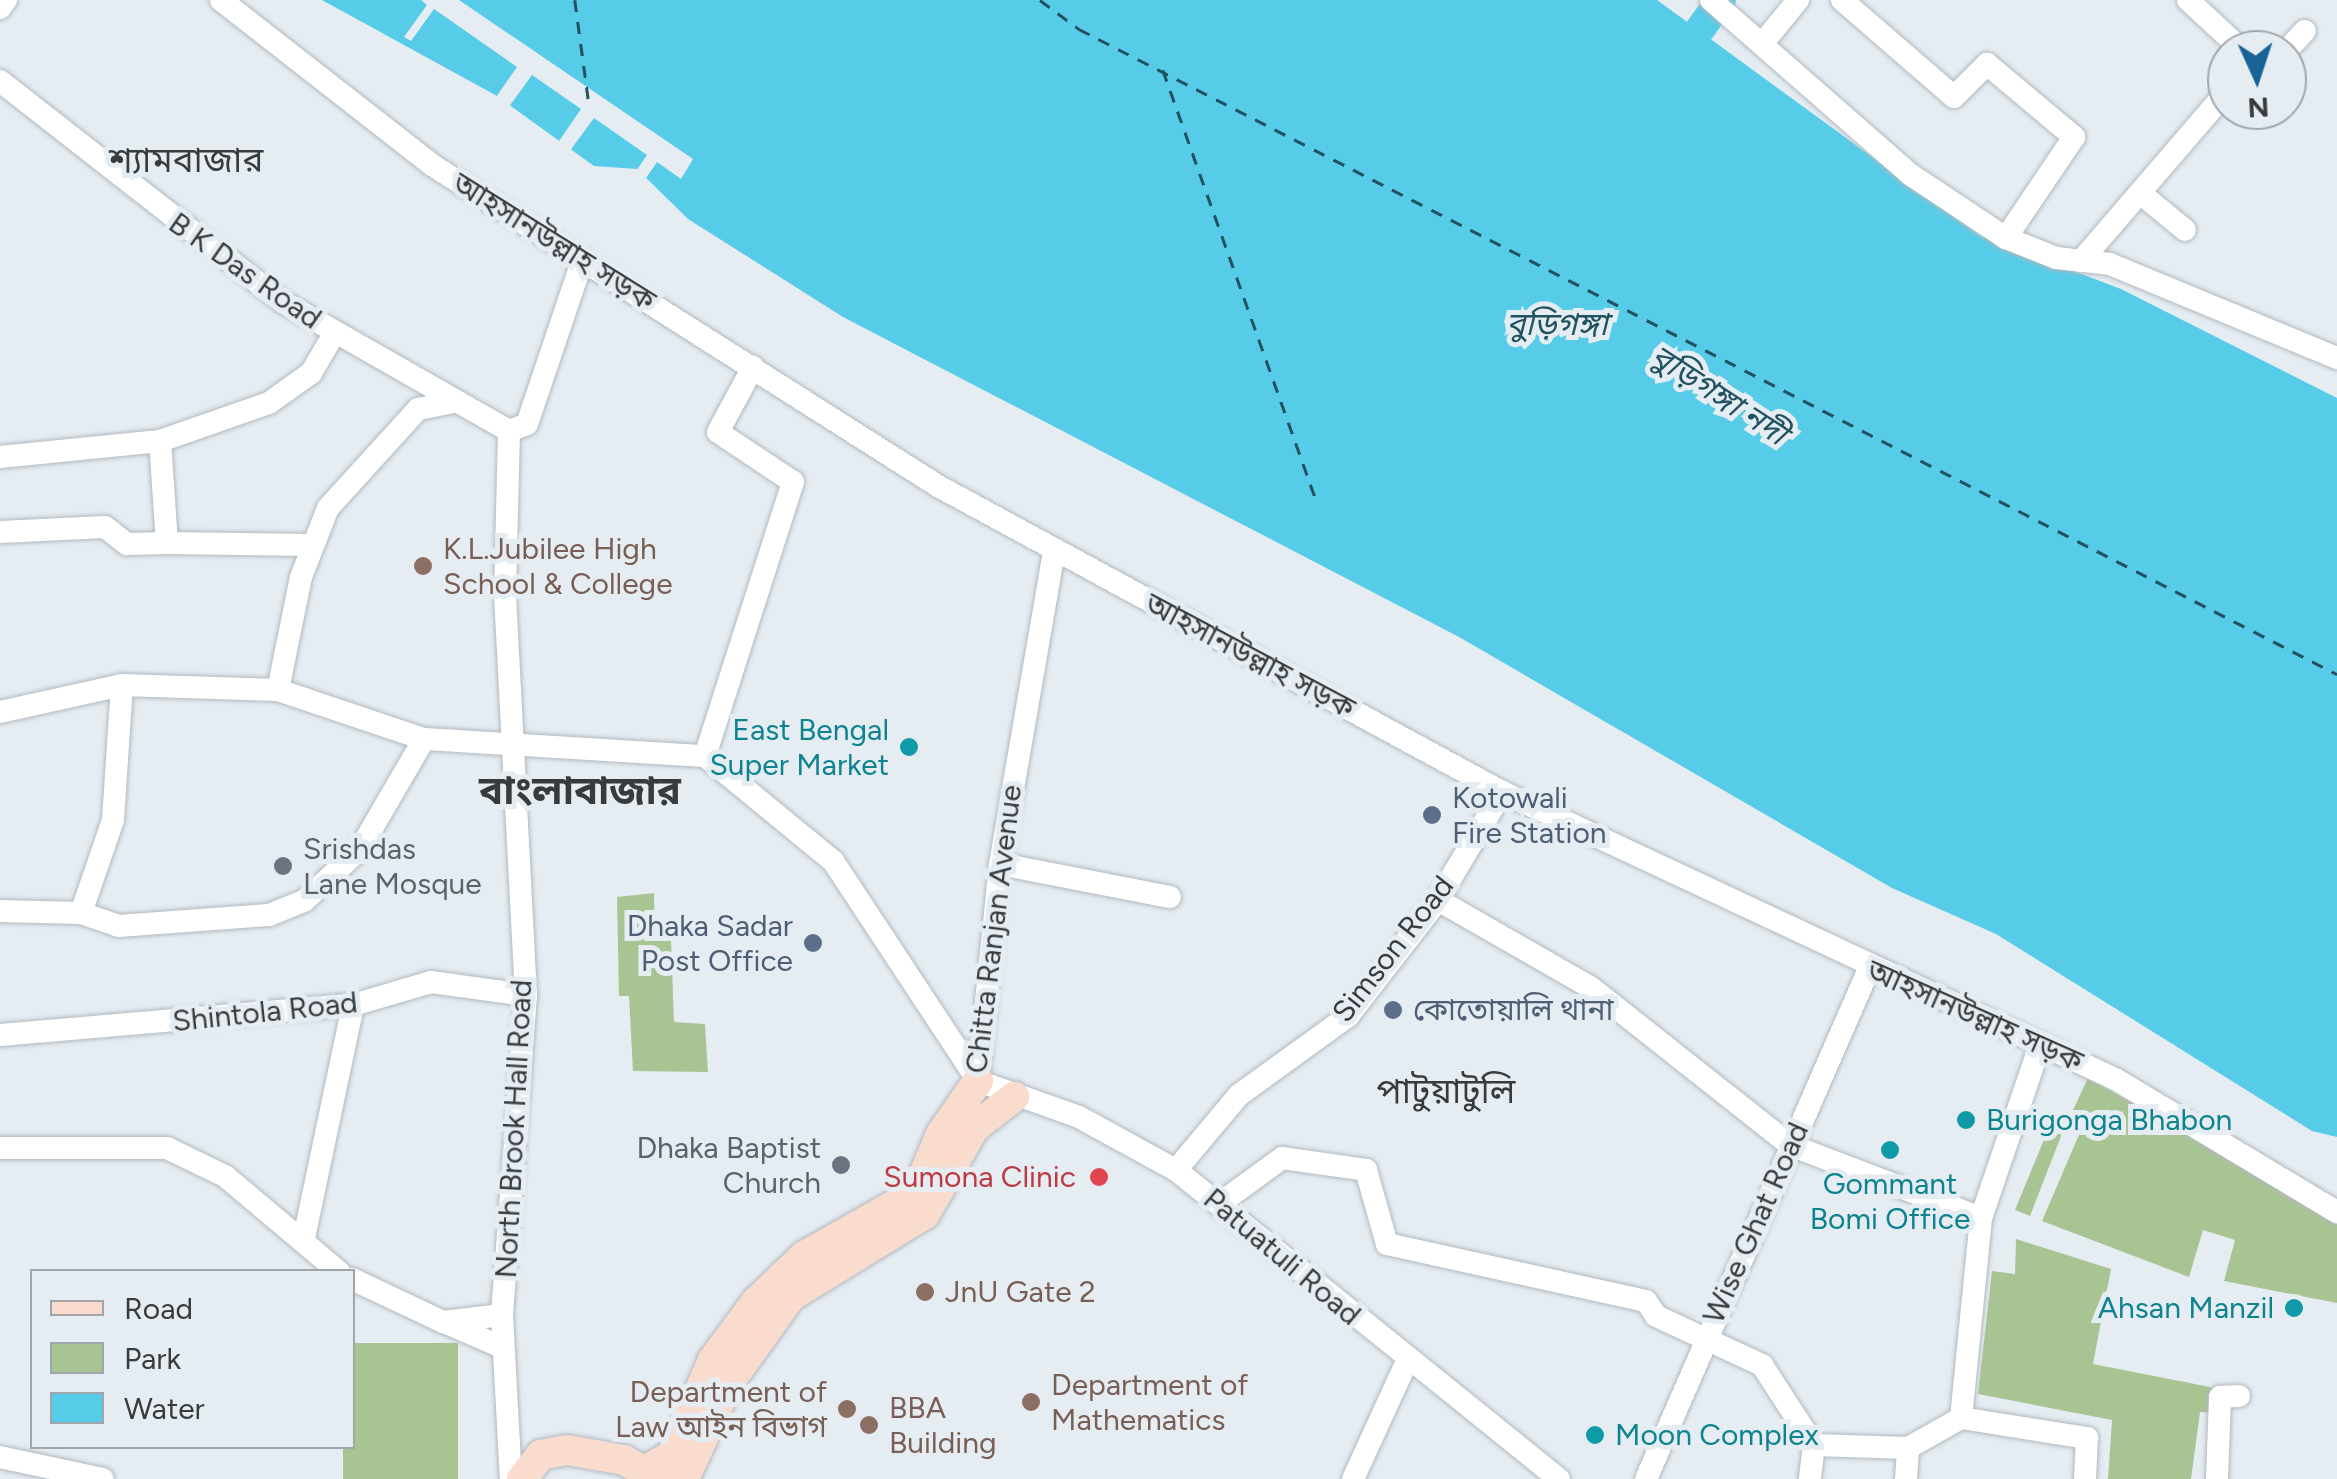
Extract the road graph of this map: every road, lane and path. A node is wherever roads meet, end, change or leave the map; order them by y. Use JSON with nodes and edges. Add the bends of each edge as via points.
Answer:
{"nodes":[{"id":1,"x":6,"y":0,"type":"edge"},
{"id":2,"x":221,"y":0,"type":"edge"},
{"id":3,"x":1710,"y":0,"type":"edge"},
{"id":4,"x":1798,"y":0,"type":"edge"},
{"id":5,"x":1842,"y":0,"type":"edge"},
{"id":6,"x":2188,"y":0,"type":"edge"},
{"id":7,"x":0,"y":8,"type":"edge"},
{"id":8,"x":2220,"y":30,"type":"edge"},
{"id":9,"x":1762,"y":44,"type":"junction"},
{"id":10,"x":0,"y":81,"type":"edge"},
{"id":11,"x":2207,"y":114,"type":"edge"},
{"id":12,"x":2140,"y":192,"type":"junction"},
{"id":13,"x":2185,"y":230,"type":"dead end"},
{"id":14,"x":2006,"y":238,"type":"junction"},
{"id":15,"x":583,"y":260,"type":"junction"},
{"id":16,"x":2081,"y":260,"type":"junction"},
{"id":17,"x":334,"y":334,"type":"junction"},
{"id":18,"x":2337,"y":358,"type":"edge"},
{"id":19,"x":753,"y":367,"type":"junction"},
{"id":20,"x":449,"y":403,"type":"junction"},
{"id":21,"x":509,"y":431,"type":"junction"},
{"id":22,"x":160,"y":441,"type":"junction"},
{"id":23,"x":0,"y":457,"type":"edge"},
{"id":24,"x":0,"y":532,"type":"edge"},
{"id":25,"x":167,"y":543,"type":"junction"},
{"id":26,"x":312,"y":545,"type":"junction"},
{"id":27,"x":1054,"y":552,"type":"junction"},
{"id":28,"x":122,"y":685,"type":"junction"},
{"id":29,"x":278,"y":690,"type":"junction"},
{"id":30,"x":0,"y":712,"type":"edge"},
{"id":31,"x":424,"y":739,"type":"junction"},
{"id":32,"x":512,"y":743,"type":"junction"},
{"id":33,"x":705,"y":756,"type":"junction"},
{"id":34,"x":1502,"y":792,"type":"junction"},
{"id":35,"x":1000,"y":864,"type":"junction"},
{"id":36,"x":1170,"y":897,"type":"dead end"},
{"id":37,"x":1438,"y":900,"type":"junction"},
{"id":38,"x":0,"y":911,"type":"edge"},
{"id":39,"x":80,"y":913,"type":"junction"},
{"id":40,"x":1869,"y":969,"type":"junction"},
{"id":41,"x":526,"y":995,"type":"junction"},
{"id":42,"x":353,"y":1004,"type":"junction"},
{"id":43,"x":0,"y":1034,"type":"edge"},
{"id":44,"x":2040,"y":1045,"type":"junction"},
{"id":45,"x":978,"y":1081,"type":"junction"},
{"id":46,"x":1014,"y":1098,"type":"junction"},
{"id":47,"x":1790,"y":1146,"type":"junction"},
{"id":48,"x":0,"y":1148,"type":"edge"},
{"id":49,"x":1176,"y":1170,"type":"junction"},
{"id":50,"x":1219,"y":1204,"type":"junction"},
{"id":51,"x":2337,"y":1212,"type":"edge"},
{"id":52,"x":1981,"y":1218,"type":"junction"},
{"id":53,"x":304,"y":1238,"type":"junction"},
{"id":54,"x":336,"y":1269,"type":"edge"},
{"id":55,"x":355,"y":1280,"type":"edge"},
{"id":56,"x":502,"y":1315,"type":"junction"},
{"id":57,"x":443,"y":1322,"type":"junction"},
{"id":58,"x":1707,"y":1335,"type":"junction"},
{"id":59,"x":502,"y":1347,"type":"junction"},
{"id":60,"x":1407,"y":1361,"type":"junction"},
{"id":61,"x":2239,"y":1396,"type":"dead end"},
{"id":62,"x":1961,"y":1418,"type":"junction"},
{"id":63,"x":1814,"y":1445,"type":"junction"},
{"id":64,"x":1908,"y":1448,"type":"junction"},
{"id":65,"x":0,"y":1457,"type":"edge"},
{"id":66,"x":652,"y":1474,"type":"edge"},
{"id":67,"x":101,"y":1478,"type":"edge"},
{"id":68,"x":511,"y":1479,"type":"edge"},
{"id":69,"x":522,"y":1479,"type":"edge"},
{"id":70,"x":684,"y":1479,"type":"edge"},
{"id":71,"x":1352,"y":1479,"type":"edge"},
{"id":72,"x":1559,"y":1479,"type":"edge"},
{"id":73,"x":1646,"y":1479,"type":"edge"},
{"id":74,"x":1810,"y":1479,"type":"edge"},
{"id":75,"x":1906,"y":1479,"type":"edge"},
{"id":76,"x":2085,"y":1479,"type":"edge"},
{"id":77,"x":2217,"y":1479,"type":"edge"}],
"edges":[{"from":1,"to":7,"type":"street"},
{"from":2,"to":15,"type":"street","name":"আহসানউল্লাহ সড়ক","via":[[432,166]]},
{"from":3,"to":9,"type":"street"},
{"from":4,"to":9,"type":"street"},
{"from":5,"to":14,"type":"street","via":[[1954,97],[1986,64],[2074,137]]},
{"from":6,"to":8,"type":"street"},
{"from":9,"to":14,"type":"street","via":[[1911,175]]},
{"from":10,"to":17,"type":"street","name":"B K Das Road","via":[[132,190]]},
{"from":11,"to":12,"type":"street"},
{"from":12,"to":13,"type":"street"},
{"from":12,"to":16,"type":"street"},
{"from":14,"to":16,"type":"street"},
{"from":15,"to":19,"type":"street","name":"আহসানউল্লাহ সড়ক"},
{"from":15,"to":21,"type":"street","via":[[527,424]]},
{"from":16,"to":18,"type":"street","via":[[2110,264]]},
{"from":17,"to":20,"type":"street","name":"B K Das Road"},
{"from":17,"to":22,"type":"street","via":[[311,372],[269,403]]},
{"from":19,"to":27,"type":"street","name":"আহসানউল্লাহ সড়ক"},
{"from":19,"to":33,"type":"street","via":[[718,432],[793,482]]},
{"from":20,"to":21,"type":"street","name":"B K Das Road"},
{"from":20,"to":26,"type":"street","via":[[418,409],[369,452]]},
{"from":21,"to":32,"type":"street","name":"North Brook Hall Road"},
{"from":22,"to":23,"type":"street"},
{"from":22,"to":25,"type":"street"},
{"from":24,"to":25,"type":"street","via":[[106,526],[127,544]]},
{"from":25,"to":26,"type":"street"},
{"from":26,"to":29,"type":"street"},
{"from":27,"to":34,"type":"street","name":"আহসানউল্লাহ সড়ক"},
{"from":27,"to":35,"type":"street","name":"Chitta Ranjan Avenue"},
{"from":28,"to":29,"type":"street"},
{"from":28,"to":30,"type":"street"},
{"from":28,"to":39,"type":"street","via":[[112,820]]},
{"from":29,"to":31,"type":"street"},
{"from":31,"to":32,"type":"street"},
{"from":31,"to":39,"type":"street","via":[[360,849],[304,901],[270,915],[171,924],[118,926]]},
{"from":32,"to":33,"type":"street"},
{"from":32,"to":41,"type":"street","name":"North Brook Hall Road"},
{"from":33,"to":45,"type":"street","via":[[833,861]]},
{"from":34,"to":37,"type":"street","name":"Simson Road"},
{"from":34,"to":40,"type":"street","name":"আহসানউল্লাহ সড়ক"},
{"from":35,"to":36,"type":"street"},
{"from":35,"to":45,"type":"street","name":"Chitta Ranjan Avenue"},
{"from":37,"to":47,"type":"street","via":[[1654,1032]]},
{"from":37,"to":49,"type":"street","name":"Simson Road","via":[[1348,1016],[1239,1095]]},
{"from":38,"to":39,"type":"street"},
{"from":40,"to":44,"type":"street","name":"আহসানউল্লাহ সড়ক"},
{"from":40,"to":47,"type":"street","name":"Wise Ghat Road"},
{"from":41,"to":42,"type":"street","name":"Shintola Road","via":[[431,982]]},
{"from":41,"to":56,"type":"street","name":"North Brook Hall Road"},
{"from":42,"to":43,"type":"street","name":"Shintola Road"},
{"from":42,"to":53,"type":"street"},
{"from":44,"to":51,"type":"street","name":"আহসানউল্লাহ সড়ক","via":[[2117,1080]]},
{"from":44,"to":52,"type":"street"},
{"from":45,"to":46,"type":"street","name":"Patuatuli Road"},
{"from":45,"to":66,"type":"main road","name":"Chitta Ranjan Avenue","via":[[940,1134],[916,1193],[804,1256],[756,1302],[714,1360],[672,1455]]},
{"from":46,"to":49,"type":"street","name":"Patuatuli Road","via":[[1079,1117]]},
{"from":46,"to":70,"type":"main road","name":"Chitta Ranjan Avenue","via":[[974,1128],[926,1214],[791,1296],[728,1384]]},
{"from":47,"to":52,"type":"street"},
{"from":47,"to":58,"type":"street","name":"Wise Ghat Road"},
{"from":48,"to":53,"type":"street","via":[[167,1148],[225,1176]]},
{"from":49,"to":50,"type":"street","name":"Patuatuli Road"},
{"from":50,"to":58,"type":"street","via":[[1282,1158],[1352,1166],[1376,1182],[1387,1244],[1592,1284]]},
{"from":50,"to":60,"type":"street","name":"Patuatuli Road"},
{"from":52,"to":62,"type":"street"},
{"from":53,"to":54,"type":"street"},
{"from":55,"to":57,"type":"street"},
{"from":56,"to":57,"type":"street"},
{"from":56,"to":59,"type":"street","name":"North Brook Hall Road"},
{"from":57,"to":59,"type":"street"},
{"from":58,"to":63,"type":"street","via":[[1784,1386]]},
{"from":58,"to":73,"type":"street","name":"Wise Ghat Road"},
{"from":59,"to":68,"type":"street","name":"North Brook Hall Road"},
{"from":60,"to":71,"type":"street"},
{"from":60,"to":72,"type":"street","name":"Patuatuli Road"},
{"from":61,"to":77,"type":"street","via":[[2220,1397]]},
{"from":62,"to":64,"type":"street"},
{"from":62,"to":76,"type":"street","via":[[2087,1438]]},
{"from":63,"to":64,"type":"street"},
{"from":63,"to":74,"type":"street"},
{"from":64,"to":75,"type":"street"},
{"from":65,"to":67,"type":"street"},
{"from":66,"to":69,"type":"main road","via":[[567,1450],[542,1455]]}]}
